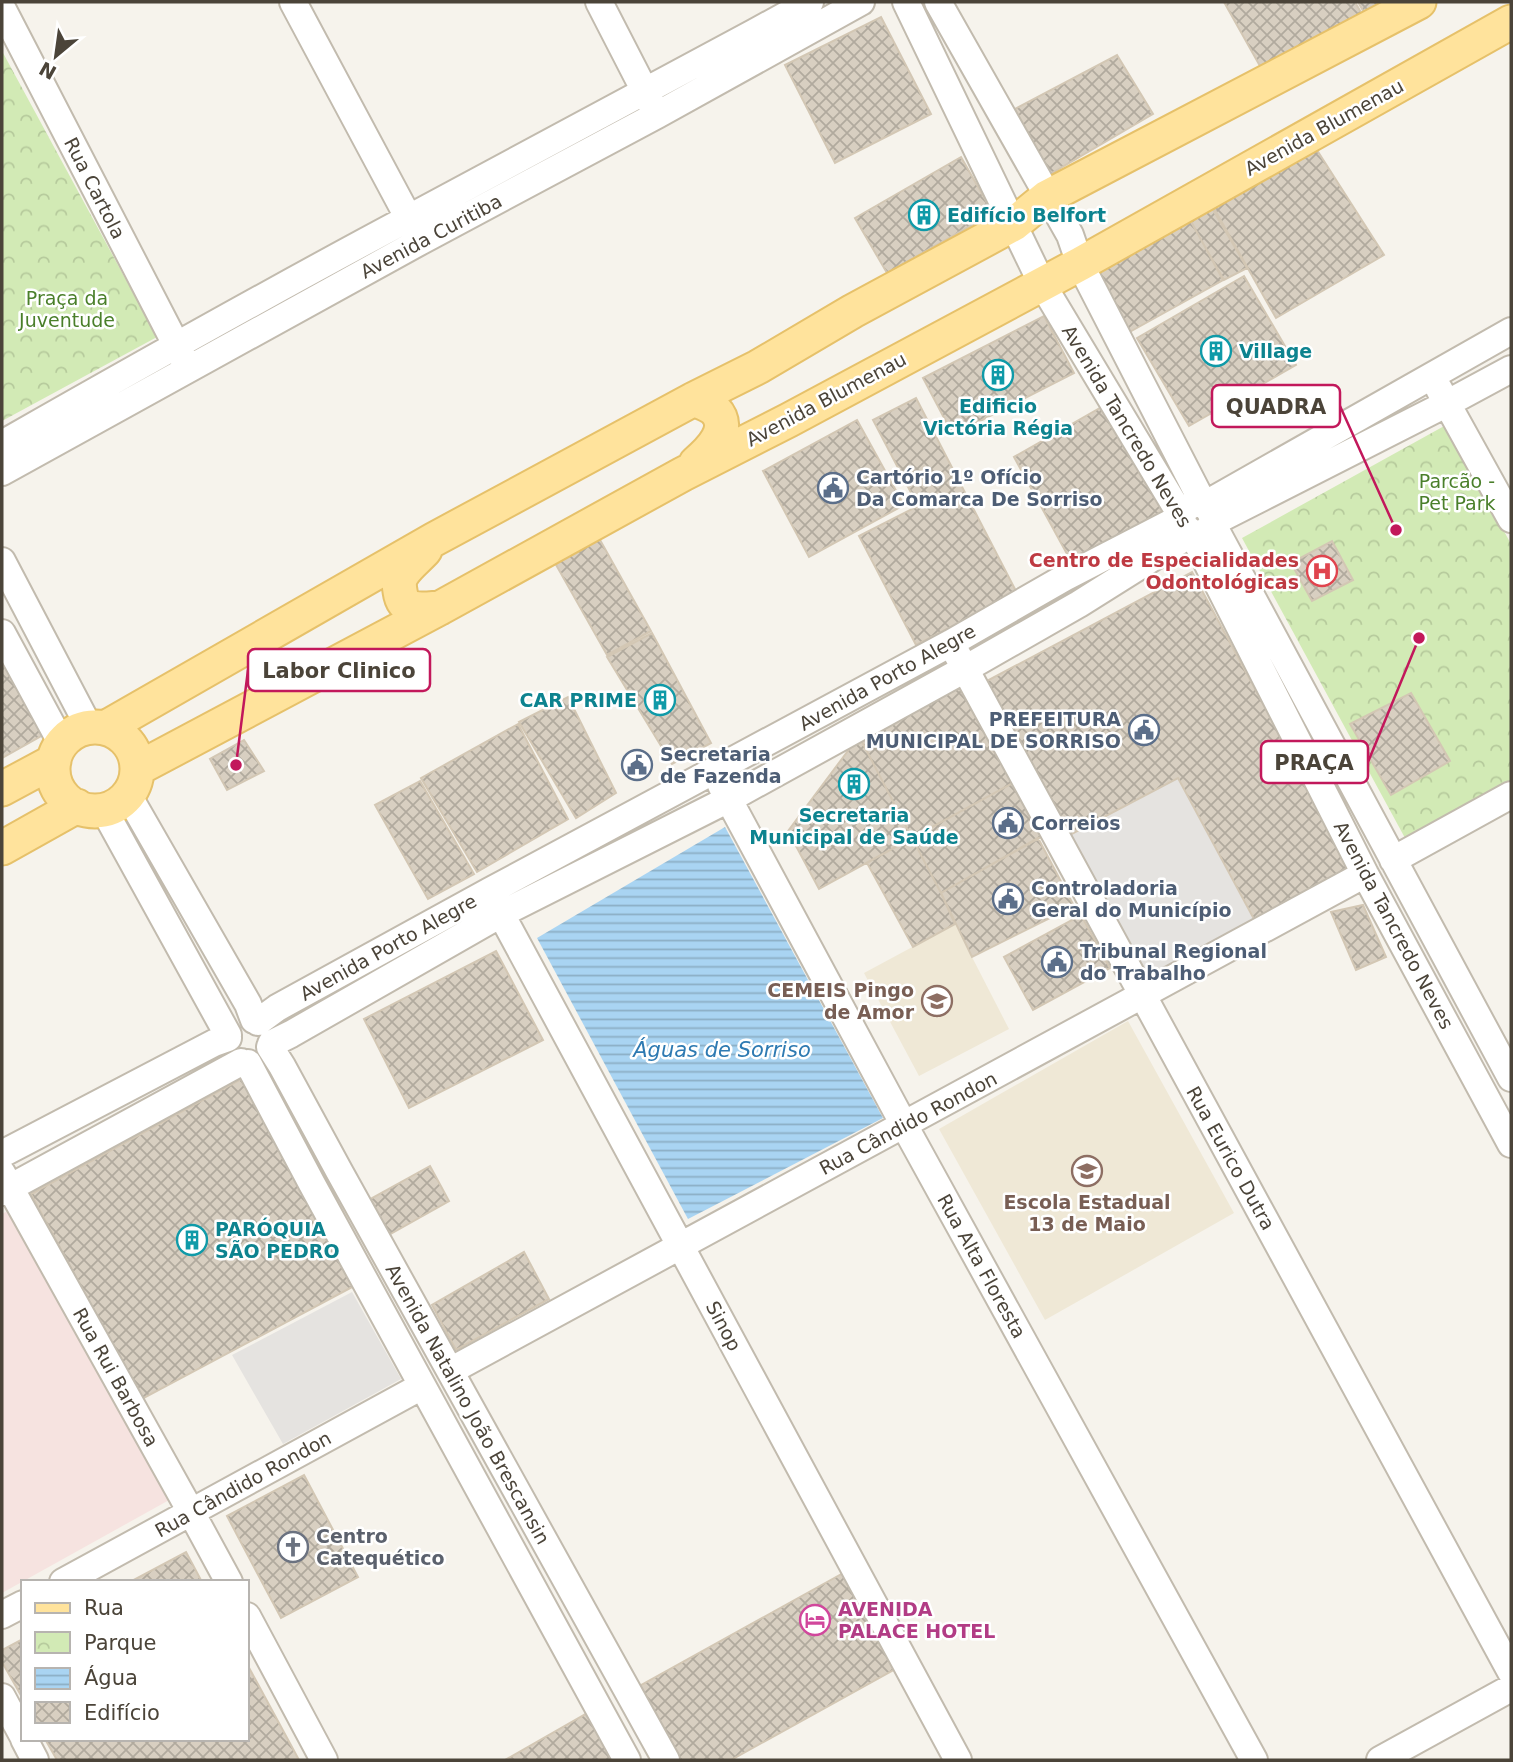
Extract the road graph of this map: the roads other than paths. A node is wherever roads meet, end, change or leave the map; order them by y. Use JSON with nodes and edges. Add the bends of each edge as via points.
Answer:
{"nodes":[{"id":1,"x":293,"y":2,"type":"edge"},
{"id":2,"x":598,"y":2,"type":"edge"},
{"id":3,"x":810,"y":2,"type":"edge"},
{"id":4,"x":861,"y":2,"type":"edge"},
{"id":5,"x":906,"y":2,"type":"edge"},
{"id":6,"x":938,"y":2,"type":"edge"},
{"id":7,"x":1419,"y":2,"type":"edge"},
{"id":8,"x":2,"y":8,"type":"edge"},
{"id":9,"x":1511,"y":22,"type":"edge"},
{"id":10,"x":652,"y":104,"type":"junction"},
{"id":11,"x":1047,"y":197,"type":"junction"},
{"id":12,"x":1014,"y":224,"type":"junction"},
{"id":13,"x":415,"y":229,"type":"junction"},
{"id":14,"x":1080,"y":264,"type":"junction"},
{"id":15,"x":1042,"y":285,"type":"junction"},
{"id":16,"x":1511,"y":331,"type":"edge"},
{"id":17,"x":182,"y":357,"type":"junction"},
{"id":18,"x":1511,"y":369,"type":"edge"},
{"id":19,"x":1431,"y":376,"type":"junction"},
{"id":20,"x":694,"y":399,"type":"junction"},
{"id":21,"x":1448,"y":403,"type":"junction"},
{"id":22,"x":2,"y":444,"type":"edge"},
{"id":23,"x":2,"y":472,"type":"edge"},
{"id":24,"x":684,"y":474,"type":"junction"},
{"id":25,"x":1197,"y":519,"type":"junction"},
{"id":26,"x":1511,"y":519,"type":"edge"},
{"id":27,"x":433,"y":540,"type":"junction"},
{"id":28,"x":2,"y":561,"type":"edge"},
{"id":29,"x":1064,"y":578,"type":"junction"},
{"id":30,"x":1079,"y":604,"type":"junction"},
{"id":31,"x":440,"y":608,"type":"junction"},
{"id":32,"x":2,"y":633,"type":"edge"},
{"id":33,"x":951,"y":643,"type":"junction"},
{"id":34,"x":965,"y":669,"type":"junction"},
{"id":35,"x":78,"y":740,"type":"junction"},
{"id":36,"x":713,"y":771,"type":"junction"},
{"id":37,"x":2,"y":789,"type":"edge"},
{"id":38,"x":112,"y":795,"type":"junction"},
{"id":39,"x":1511,"y":795,"type":"edge"},
{"id":40,"x":729,"y":799,"type":"junction"},
{"id":41,"x":2,"y":848,"type":"edge"},
{"id":42,"x":1393,"y":860,"type":"junction"},
{"id":43,"x":1365,"y":874,"type":"junction"},
{"id":44,"x":495,"y":903,"type":"junction"},
{"id":45,"x":1143,"y":995,"type":"junction"},
{"id":46,"x":263,"y":1033,"type":"junction"},
{"id":47,"x":228,"y":1036,"type":"junction"},
{"id":48,"x":245,"y":1063,"type":"junction"},
{"id":49,"x":1511,"y":1078,"type":"edge"},
{"id":50,"x":904,"y":1125,"type":"junction"},
{"id":51,"x":1511,"y":1144,"type":"edge"},
{"id":52,"x":2,"y":1154,"type":"edge"},
{"id":53,"x":5,"y":1184,"type":"edge"},
{"id":54,"x":681,"y":1245,"type":"junction"},
{"id":55,"x":450,"y":1371,"type":"junction"},
{"id":56,"x":422,"y":1386,"type":"junction"},
{"id":57,"x":486,"y":1436,"type":"junction"},
{"id":58,"x":458,"y":1451,"type":"junction"},
{"id":59,"x":191,"y":1512,"type":"junction"},
{"id":60,"x":68,"y":1580,"type":"edge"},
{"id":61,"x":228,"y":1580,"type":"edge"},
{"id":62,"x":21,"y":1605,"type":"edge"},
{"id":63,"x":2,"y":1615,"type":"edge"},
{"id":64,"x":248,"y":1618,"type":"edge"},
{"id":65,"x":1511,"y":1672,"type":"edge"},
{"id":66,"x":1511,"y":1688,"type":"edge"},
{"id":67,"x":2,"y":1697,"type":"edge"},
{"id":68,"x":21,"y":1734,"type":"edge"},
{"id":69,"x":25,"y":1741,"type":"edge"},
{"id":70,"x":35,"y":1760,"type":"edge"},
{"id":71,"x":324,"y":1760,"type":"edge"},
{"id":72,"x":627,"y":1760,"type":"edge"},
{"id":73,"x":666,"y":1760,"type":"edge"},
{"id":74,"x":958,"y":1760,"type":"edge"},
{"id":75,"x":1254,"y":1760,"type":"edge"},
{"id":76,"x":1380,"y":1760,"type":"edge"}],
"edges":[{"from":1,"to":13,"type":"street"},
{"from":2,"to":10,"type":"street"},
{"from":3,"to":10,"type":"street","name":"Avenida Curitiba"},
{"from":4,"to":10,"type":"street","name":"Avenida Curitiba"},
{"from":5,"to":12,"type":"street","name":"Avenida Tancredo Neves"},
{"from":6,"to":11,"type":"street","name":"Avenida Tancredo Neves"},
{"from":7,"to":11,"type":"main road"},
{"from":8,"to":17,"type":"street","name":"Rua Cartola"},
{"from":9,"to":14,"type":"main road","name":"Avenida Blumenau"},
{"from":10,"to":13,"type":"street","name":"Avenida Curitiba"},
{"from":11,"to":12,"type":"main road"},
{"from":11,"to":14,"type":"street","name":"Avenida Tancredo Neves","via":[[1070,235]]},
{"from":12,"to":15,"type":"street","name":"Avenida Tancredo Neves"},
{"from":12,"to":20,"type":"main road"},
{"from":13,"to":17,"type":"street","name":"Avenida Curitiba"},
{"from":14,"to":15,"type":"main road","name":"Avenida Blumenau"},
{"from":14,"to":25,"type":"street","name":"Avenida Tancredo Neves"},
{"from":15,"to":24,"type":"main road","name":"Avenida Blumenau"},
{"from":15,"to":25,"type":"street","name":"Avenida Tancredo Neves"},
{"from":16,"to":19,"type":"street","name":"Avenida Porto Alegre"},
{"from":17,"to":22,"type":"street","name":"Avenida Curitiba"},
{"from":17,"to":23,"type":"street","name":"Avenida Curitiba"},
{"from":18,"to":21,"type":"street","name":"Avenida Porto Alegre"},
{"from":19,"to":21,"type":"street"},
{"from":19,"to":25,"type":"street","name":"Avenida Porto Alegre"},
{"from":20,"to":24,"type":"main road","via":[[715,410],[722,432],[709,452]]},
{"from":20,"to":27,"type":"main road"},
{"from":21,"to":25,"type":"street","name":"Avenida Porto Alegre"},
{"from":21,"to":26,"type":"street"},
{"from":24,"to":31,"type":"main road","name":"Avenida Blumenau"},
{"from":25,"to":29,"type":"street","name":"Avenida Porto Alegre"},
{"from":25,"to":30,"type":"street","name":"Avenida Porto Alegre"},
{"from":25,"to":42,"type":"street","name":"Avenida Tancredo Neves"},
{"from":25,"to":43,"type":"street","name":"Avenida Tancredo Neves"},
{"from":27,"to":31,"type":"main road","via":[[401,576],[400,594],[403,604],[414,610]]},
{"from":27,"to":35,"type":"main road"},
{"from":28,"to":35,"type":"street"},
{"from":29,"to":30,"type":"street"},
{"from":29,"to":33,"type":"street","name":"Avenida Porto Alegre"},
{"from":30,"to":34,"type":"street","name":"Avenida Porto Alegre"},
{"from":31,"to":38,"type":"main road","name":"Avenida Blumenau"},
{"from":32,"to":35,"type":"street"},
{"from":33,"to":34,"type":"street","name":"Rua Eurico Dutra"},
{"from":33,"to":36,"type":"street","name":"Avenida Porto Alegre"},
{"from":34,"to":40,"type":"street","name":"Avenida Porto Alegre"},
{"from":34,"to":45,"type":"street","name":"Rua Eurico Dutra"},
{"from":35,"to":37,"type":"main road"},
{"from":35,"to":38,"type":"main road","via":[[118,734],[129,743],[135,756]]},
{"from":35,"to":38,"type":"main road","via":[[54,775],[58,786],[66,798]]},
{"from":36,"to":40,"type":"street","name":"Rua Alta Floresta"},
{"from":36,"to":44,"type":"street","name":"Avenida Porto Alegre"},
{"from":38,"to":41,"type":"main road","name":"Avenida Blumenau"},
{"from":38,"to":46,"type":"street","name":"Avenida Natalino João Brescansin"},
{"from":38,"to":47,"type":"street"},
{"from":39,"to":42,"type":"street"},
{"from":40,"to":44,"type":"street","name":"Avenida Porto Alegre"},
{"from":40,"to":50,"type":"street","name":"Rua Alta Floresta"},
{"from":42,"to":49,"type":"street","name":"Avenida Tancredo Neves"},
{"from":43,"to":45,"type":"street","name":"Rua Cândido Rondon"},
{"from":43,"to":51,"type":"street","name":"Avenida Tancredo Neves"},
{"from":44,"to":46,"type":"street","name":"Avenida Porto Alegre","via":[[277,1008]]},
{"from":44,"to":54,"type":"street","name":"Sinop"},
{"from":45,"to":50,"type":"street","name":"Rua Cândido Rondon"},
{"from":45,"to":65,"type":"street","name":"Rua Eurico Dutra"},
{"from":46,"to":47,"type":"street","via":[[241,1021]]},
{"from":46,"to":48,"type":"street","via":[[268,1053],[260,1061]]},
{"from":46,"to":55,"type":"street","name":"Avenida Natalino João Brescansin"},
{"from":47,"to":48,"type":"street","via":[[231,1054]]},
{"from":47,"to":52,"type":"street"},
{"from":48,"to":53,"type":"street"},
{"from":48,"to":56,"type":"street","name":"Avenida Natalino João Brescansin"},
{"from":50,"to":54,"type":"street","name":"Rua Cândido Rondon"},
{"from":50,"to":75,"type":"street","name":"Rua Alta Floresta"},
{"from":53,"to":59,"type":"street","name":"Rua Rui Barbosa"},
{"from":54,"to":55,"type":"street","name":"Rua Cândido Rondon"},
{"from":54,"to":74,"type":"street","name":"Sinop"},
{"from":55,"to":57,"type":"street","name":"Avenida Natalino João Brescansin"},
{"from":56,"to":58,"type":"street","name":"Avenida Natalino João Brescansin"},
{"from":56,"to":59,"type":"street","name":"Rua Cândido Rondon"},
{"from":57,"to":58,"type":"street"},
{"from":57,"to":73,"type":"street","name":"Avenida Natalino João Brescansin"},
{"from":58,"to":72,"type":"street","name":"Avenida Natalino João Brescansin"},
{"from":59,"to":60,"type":"street","name":"Rua Cândido Rondon"},
{"from":59,"to":61,"type":"street","name":"Rua Rui Barbosa"},
{"from":62,"to":63,"type":"street"},
{"from":64,"to":71,"type":"street"},
{"from":66,"to":76,"type":"street"},
{"from":67,"to":68,"type":"street"},
{"from":69,"to":70,"type":"street"}]}
